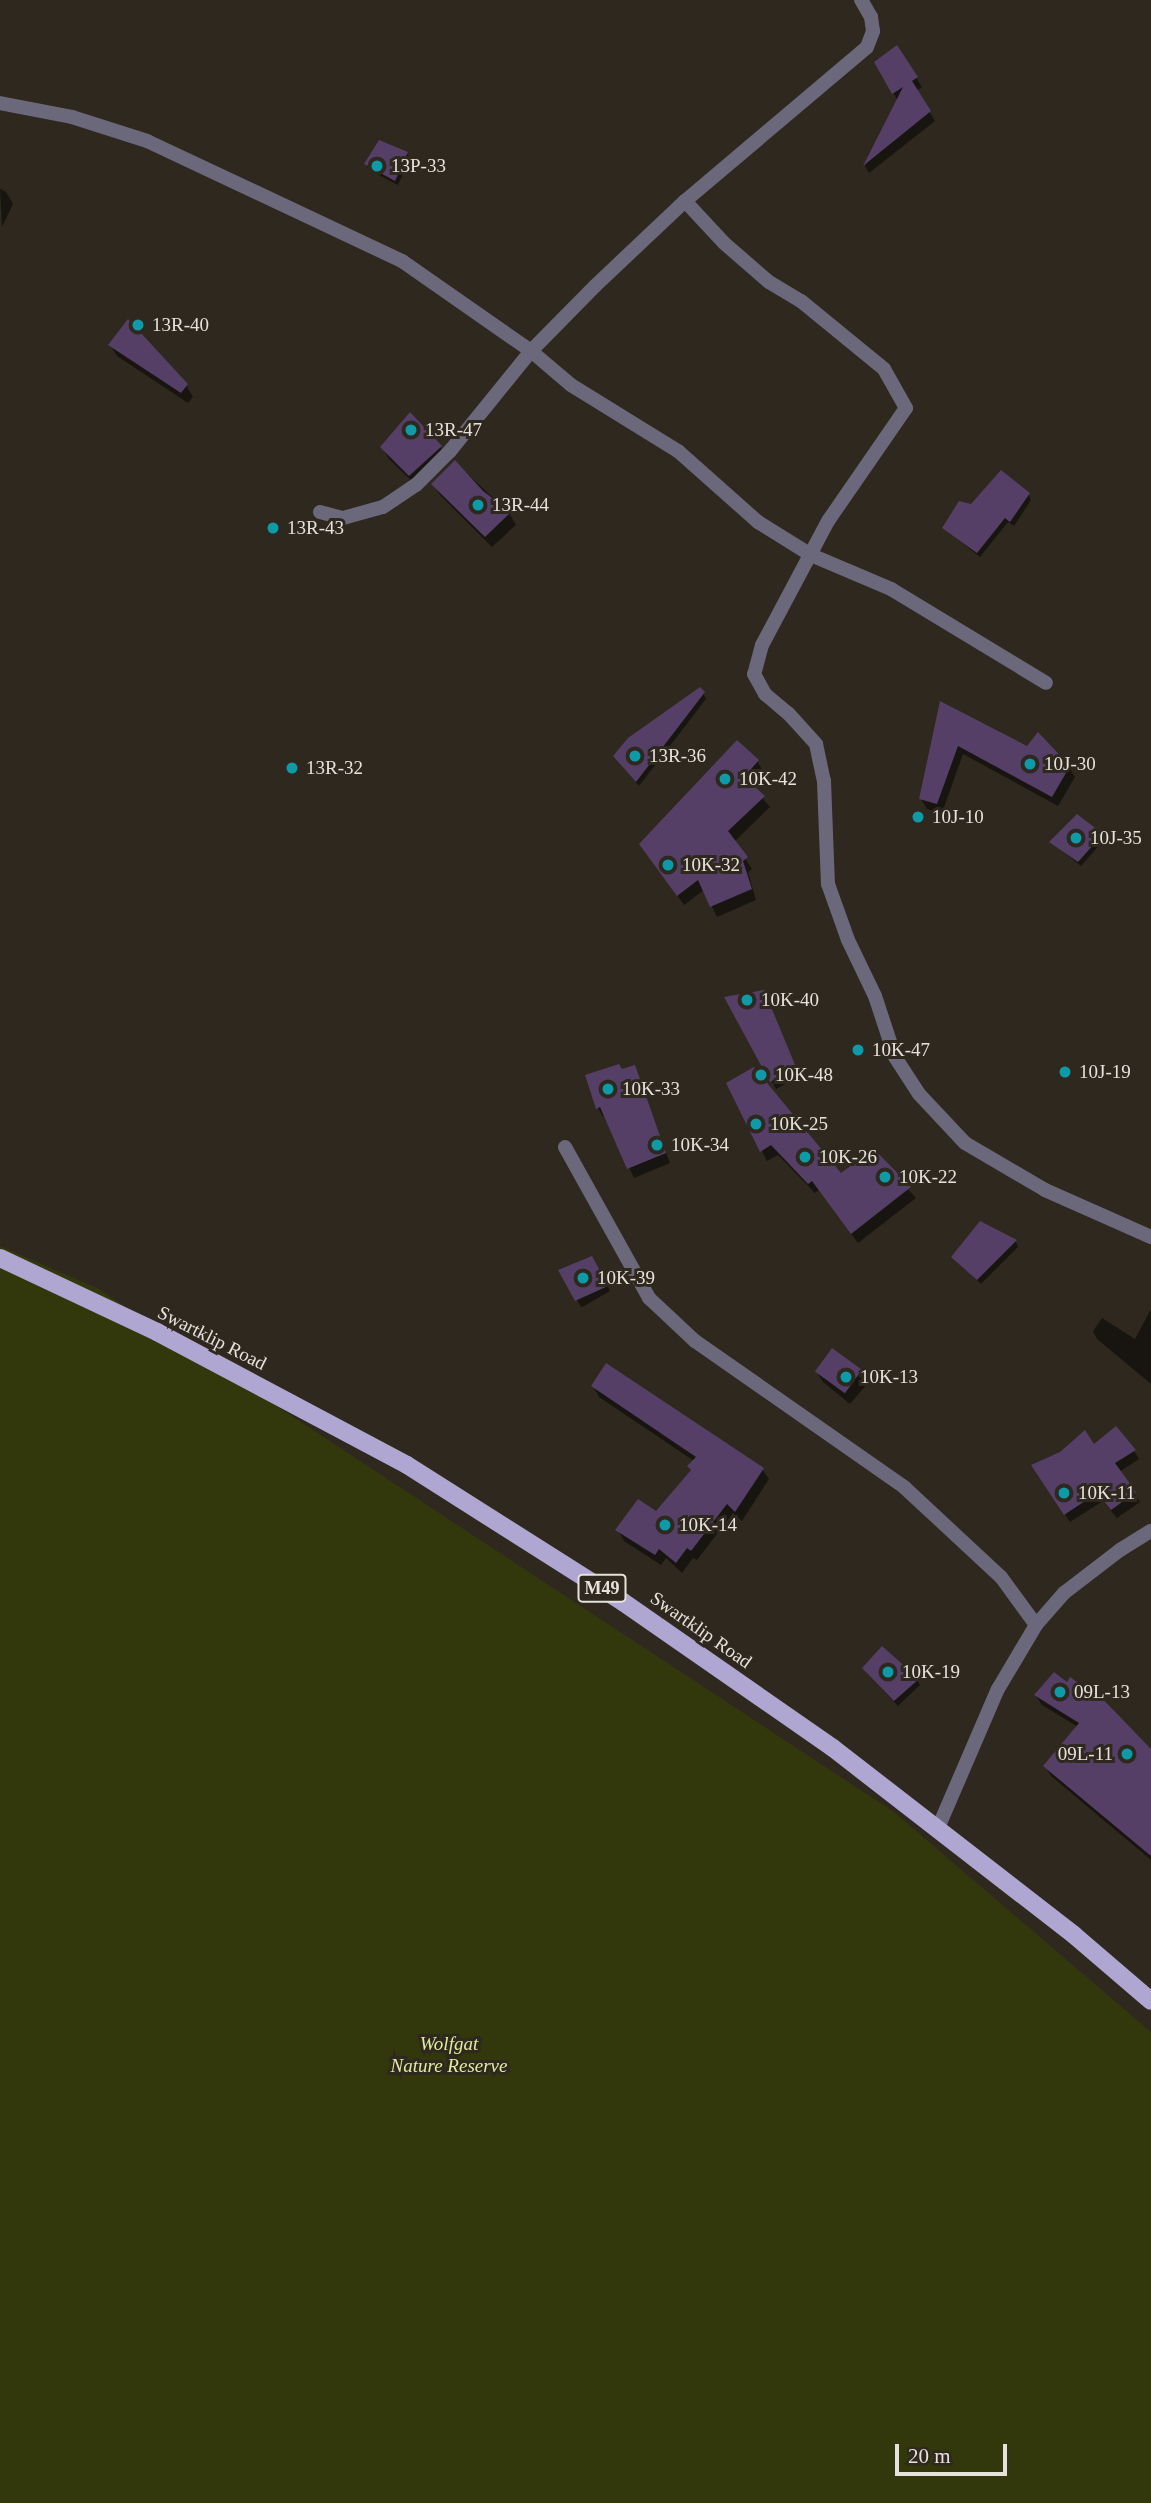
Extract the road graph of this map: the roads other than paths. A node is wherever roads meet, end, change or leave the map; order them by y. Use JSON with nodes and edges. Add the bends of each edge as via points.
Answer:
{"nodes":[{"id":1,"x":861,"y":0,"type":"edge"},
{"id":2,"x":0,"y":103,"type":"edge"},
{"id":3,"x":685,"y":201,"type":"junction"},
{"id":4,"x":531,"y":351,"type":"junction"},
{"id":5,"x":320,"y":512,"type":"dead end"},
{"id":6,"x":811,"y":555,"type":"junction"},
{"id":7,"x":1046,"y":683,"type":"dead end"},
{"id":8,"x":565,"y":1147,"type":"dead end"},
{"id":9,"x":1151,"y":1237,"type":"edge"},
{"id":10,"x":0,"y":1258,"type":"edge"},
{"id":11,"x":1149,"y":1535,"type":"edge"},
{"id":12,"x":1036,"y":1625,"type":"junction"},
{"id":13,"x":938,"y":1828,"type":"junction"},
{"id":14,"x":1151,"y":2001,"type":"edge"}],
"edges":[{"from":1,"to":3,"type":"street","via":[[873,31],[867,47]]},
{"from":2,"to":4,"type":"street","via":[[72,117],[146,141],[208,169],[402,261]]},
{"from":3,"to":4,"type":"street"},
{"from":3,"to":6,"type":"street","via":[[751,267],[884,369],[906,408],[828,521]]},
{"from":4,"to":5,"type":"street","via":[[450,451],[416,485],[383,507],[343,518]]},
{"from":4,"to":6,"type":"street","via":[[571,385],[678,452],[758,522]]},
{"from":6,"to":7,"type":"street","via":[[891,589]]},
{"from":6,"to":9,"type":"street","via":[[762,645],[754,674],[765,694],[816,744],[824,781],[828,884],[895,1057],[919,1094],[965,1143],[1045,1190]]},
{"from":8,"to":12,"type":"street","via":[[649,1298],[695,1341],[904,1487],[1001,1577]]},
{"from":10,"to":13,"type":"main road","name":"Swartklip Road","number":"M49","via":[[157,1332],[407,1465],[623,1602],[833,1748]]},
{"from":11,"to":12,"type":"street","via":[[1120,1550],[1064,1593]]},
{"from":12,"to":13,"type":"street","via":[[999,1689]]},
{"from":13,"to":14,"type":"main road","name":"Swartklip Road","number":"M49"}]}
